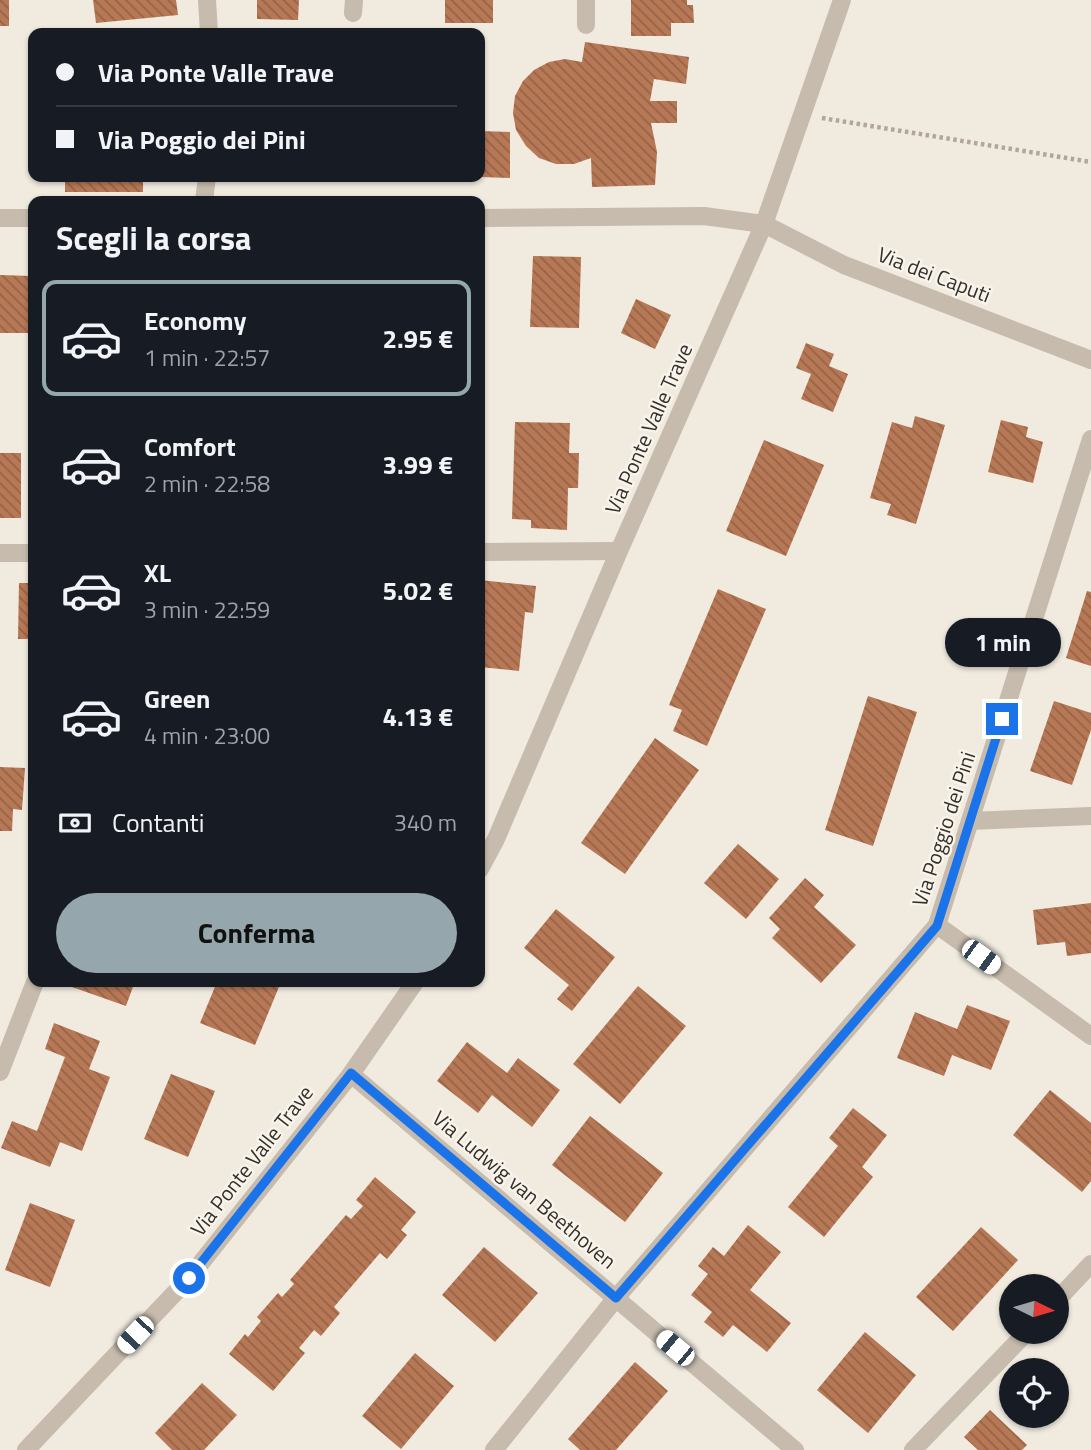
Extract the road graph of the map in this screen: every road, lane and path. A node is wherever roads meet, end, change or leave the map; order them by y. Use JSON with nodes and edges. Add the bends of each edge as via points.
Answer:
{"nodes":[{"id":1,"x":207,"y":0,"type":"edge"},
{"id":2,"x":586,"y":0,"type":"edge"},
{"id":3,"x":842,"y":0,"type":"edge"},
{"id":4,"x":586,"y":25,"type":"dead end"},
{"id":5,"x":209,"y":28,"type":"edge"},
{"id":6,"x":802,"y":115,"type":"junction"},
{"id":7,"x":1091,"y":162,"type":"edge"},
{"id":8,"x":0,"y":218,"type":"edge"},
{"id":9,"x":28,"y":218,"type":"edge"},
{"id":10,"x":485,"y":218,"type":"edge"},
{"id":11,"x":764,"y":224,"type":"junction"},
{"id":12,"x":1091,"y":360,"type":"edge"},
{"id":13,"x":1091,"y":439,"type":"edge"},
{"id":14,"x":619,"y":551,"type":"junction"},
{"id":15,"x":485,"y":552,"type":"edge"},
{"id":16,"x":0,"y":553,"type":"edge"},
{"id":17,"x":28,"y":553,"type":"edge"},
{"id":18,"x":1091,"y":816,"type":"edge"},
{"id":19,"x":970,"y":821,"type":"junction"},
{"id":20,"x":485,"y":860,"type":"edge"},
{"id":21,"x":937,"y":926,"type":"junction"},
{"id":22,"x":33,"y":987,"type":"edge"},
{"id":23,"x":411,"y":987,"type":"edge"},
{"id":24,"x":1091,"y":1036,"type":"edge"},
{"id":25,"x":0,"y":1072,"type":"edge"},
{"id":26,"x":351,"y":1073,"type":"junction"},
{"id":27,"x":1091,"y":1264,"type":"edge"},
{"id":28,"x":1069,"y":1287,"type":"edge"},
{"id":29,"x":616,"y":1298,"type":"junction"},
{"id":30,"x":1015,"y":1344,"type":"edge"},
{"id":31,"x":26,"y":1450,"type":"edge"},
{"id":32,"x":494,"y":1450,"type":"edge"},
{"id":33,"x":795,"y":1450,"type":"edge"},
{"id":34,"x":913,"y":1450,"type":"edge"}],
"edges":[{"from":1,"to":5,"type":"street"},
{"from":2,"to":4,"type":"street"},
{"from":3,"to":6,"type":"street","name":"Via Ponte Valle Trave"},
{"from":6,"to":7,"type":"path"},
{"from":6,"to":11,"type":"street","name":"Via Ponte Valle Trave"},
{"from":8,"to":9,"type":"street"},
{"from":10,"to":11,"type":"street","name":"Via dei Caputi","via":[[704,216]]},
{"from":11,"to":12,"type":"street","name":"Via dei Caputi","via":[[844,265]]},
{"from":11,"to":14,"type":"street","name":"Via Ponte Valle Trave"},
{"from":13,"to":19,"type":"street","name":"Via Poggio dei Pini"},
{"from":14,"to":15,"type":"street"},
{"from":14,"to":20,"type":"street","name":"Via Ponte Valle Trave"},
{"from":16,"to":17,"type":"street"},
{"from":18,"to":19,"type":"street"},
{"from":19,"to":21,"type":"street","name":"Via Poggio dei Pini"},
{"from":21,"to":24,"type":"street"},
{"from":21,"to":29,"type":"street","name":"Via Poggio dei Pini"},
{"from":22,"to":25,"type":"street"},
{"from":23,"to":26,"type":"street","name":"Via Ponte Valle Trave"},
{"from":26,"to":29,"type":"street","name":"Via Ludwig van Beethoven"},
{"from":26,"to":31,"type":"street","name":"Via Ponte Valle Trave","via":[[189,1278]]},
{"from":27,"to":28,"type":"street"},
{"from":29,"to":32,"type":"street","name":"Via Poggio dei Pini"},
{"from":29,"to":33,"type":"street","name":"Via Ludwig van Beethoven"},
{"from":30,"to":34,"type":"street"}]}
